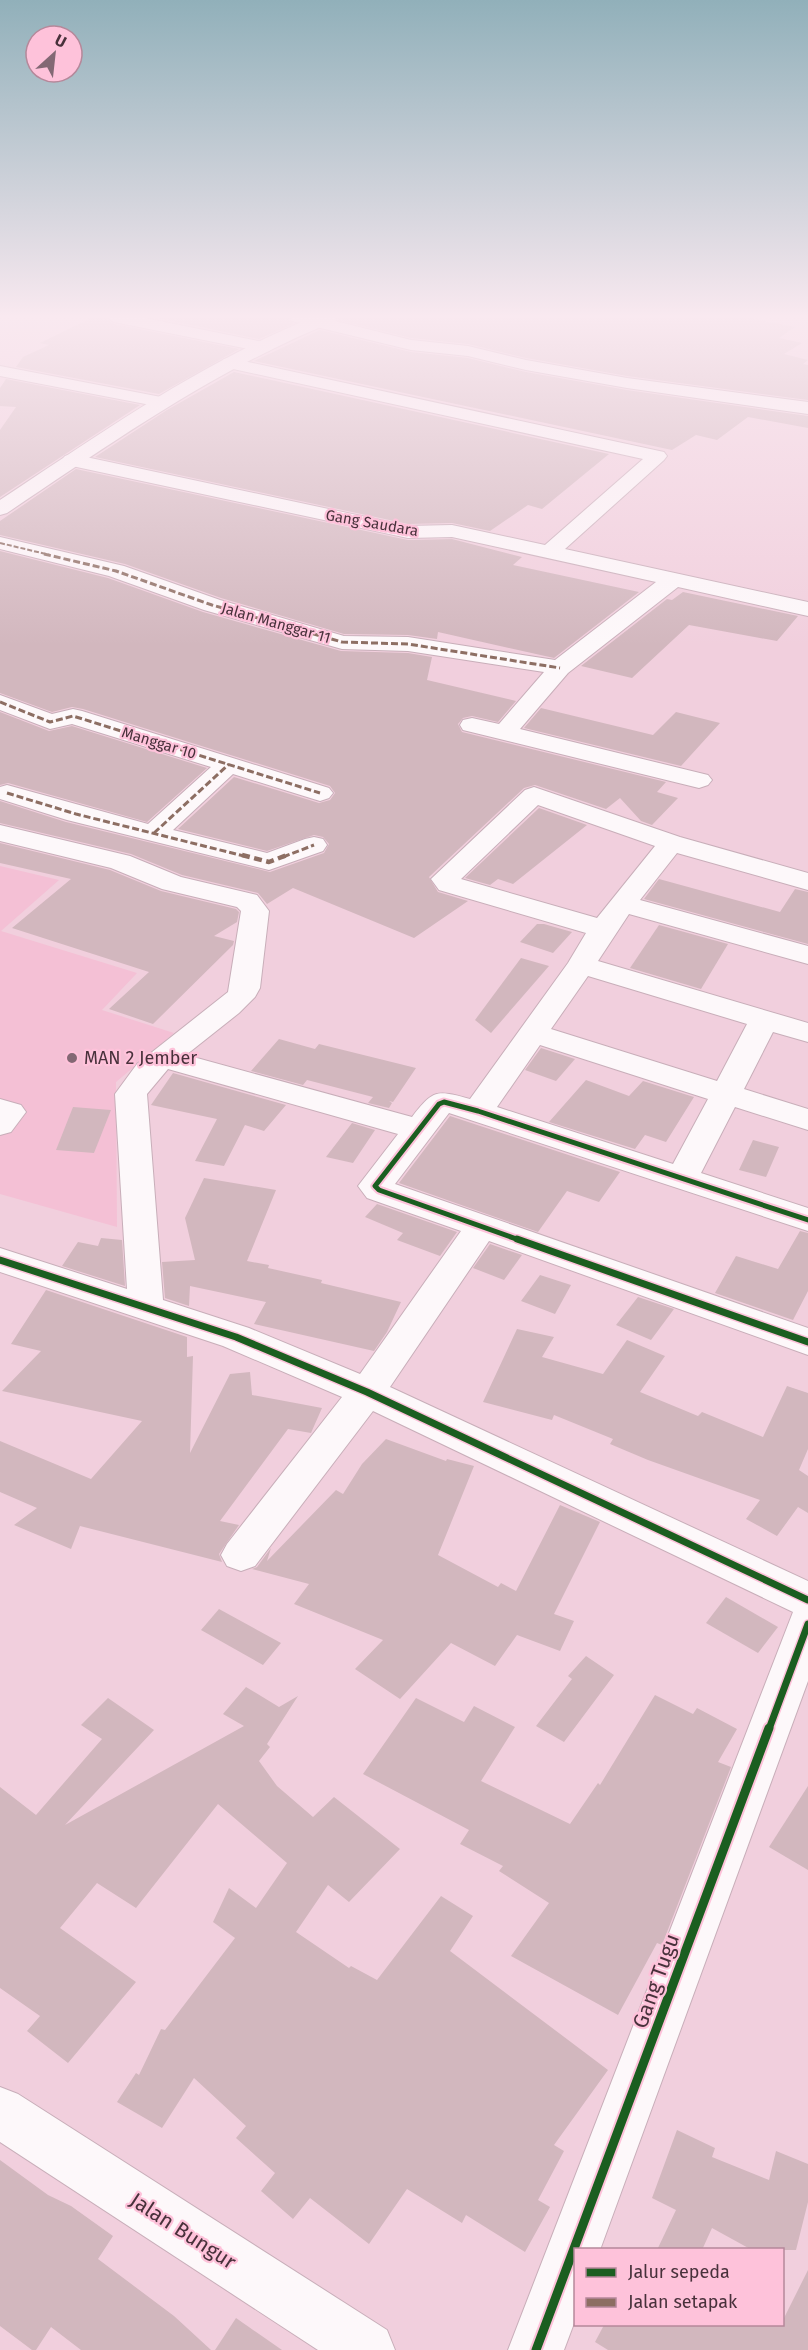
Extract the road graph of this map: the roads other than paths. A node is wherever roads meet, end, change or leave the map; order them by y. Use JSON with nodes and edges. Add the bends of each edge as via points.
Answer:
{"nodes":[{"id":1,"x":123,"y":427,"type":"edge"},
{"id":2,"x":522,"y":427,"type":"edge"},
{"id":3,"x":72,"y":460,"type":"junction"},
{"id":4,"x":0,"y":509,"type":"edge"},
{"id":5,"x":0,"y":543,"type":"edge"},
{"id":6,"x":549,"y":553,"type":"junction"},
{"id":7,"x":673,"y":580,"type":"junction"},
{"id":8,"x":808,"y":609,"type":"edge"},
{"id":9,"x":560,"y":668,"type":"junction"},
{"id":10,"x":0,"y":702,"type":"edge"},
{"id":11,"x":472,"y":725,"type":"dead end"},
{"id":12,"x":504,"y":733,"type":"junction"},
{"id":13,"x":230,"y":765,"type":"junction"},
{"id":14,"x":560,"y":773,"type":"junction"},
{"id":15,"x":699,"y":780,"type":"dead end"},
{"id":16,"x":7,"y":793,"type":"dead end"},
{"id":17,"x":320,"y":793,"type":"dead end"},
{"id":18,"x":0,"y":833,"type":"edge"},
{"id":19,"x":154,"y":833,"type":"junction"},
{"id":20,"x":671,"y":843,"type":"junction"},
{"id":21,"x":314,"y":845,"type":"dead end"},
{"id":22,"x":808,"y":882,"type":"edge"},
{"id":23,"x":624,"y":904,"type":"junction"},
{"id":24,"x":603,"y":929,"type":"junction"},
{"id":25,"x":808,"y":955,"type":"edge"},
{"id":26,"x":581,"y":965,"type":"junction"},
{"id":27,"x":765,"y":1020,"type":"junction"},
{"id":28,"x":534,"y":1033,"type":"junction"},
{"id":29,"x":808,"y":1033,"type":"edge"},
{"id":30,"x":164,"y":1058,"type":"junction"},
{"id":31,"x":728,"y":1095,"type":"junction"},
{"id":32,"x":0,"y":1109,"type":"edge"},
{"id":33,"x":478,"y":1111,"type":"junction"},
{"id":34,"x":808,"y":1120,"type":"edge"},
{"id":35,"x":0,"y":1125,"type":"edge"},
{"id":36,"x":418,"y":1129,"type":"junction"},
{"id":37,"x":682,"y":1179,"type":"junction"},
{"id":38,"x":808,"y":1220,"type":"edge"},
{"id":39,"x":482,"y":1226,"type":"junction"},
{"id":40,"x":0,"y":1260,"type":"edge"},
{"id":41,"x":146,"y":1307,"type":"junction"},
{"id":42,"x":808,"y":1342,"type":"edge"},
{"id":43,"x":367,"y":1392,"type":"junction"},
{"id":44,"x":241,"y":1555,"type":"dead end"},
{"id":45,"x":808,"y":1600,"type":"edge"},
{"id":46,"x":808,"y":1624,"type":"edge"},
{"id":47,"x":0,"y":2112,"type":"edge"},
{"id":48,"x":574,"y":2248,"type":"edge"},
{"id":49,"x":574,"y":2249,"type":"edge"},
{"id":50,"x":367,"y":2350,"type":"edge"},
{"id":51,"x":536,"y":2350,"type":"edge"}],
"edges":[{"from":1,"to":3,"type":"street"},
{"from":2,"to":6,"type":"street","via":[[657,456]]},
{"from":3,"to":4,"type":"street"},
{"from":3,"to":6,"type":"street","name":"Gang Saudara","via":[[392,529],[418,533],[447,531]]},
{"from":5,"to":9,"type":"street","name":"Jalan Manggar 11","via":[[116,571],[212,605],[342,642],[408,644]]},
{"from":6,"to":7,"type":"street","name":"Gang Saudara"},
{"from":7,"to":8,"type":"street","name":"Gang Saudara"},
{"from":7,"to":9,"type":"street"},
{"from":9,"to":12,"type":"street"},
{"from":10,"to":13,"type":"street","name":"Manggar 10","via":[[44,721],[73,716]]},
{"from":11,"to":12,"type":"street"},
{"from":12,"to":14,"type":"street"},
{"from":13,"to":17,"type":"street","name":"Manggar 10"},
{"from":13,"to":19,"type":"street"},
{"from":14,"to":15,"type":"street"},
{"from":14,"to":20,"type":"street"},
{"from":14,"to":24,"type":"street","via":[[445,879]]},
{"from":16,"to":19,"type":"street"},
{"from":18,"to":30,"type":"street","via":[[120,862],[172,883],[252,905],[255,911],[245,988],[240,997]]},
{"from":19,"to":21,"type":"street","via":[[273,862]]},
{"from":20,"to":22,"type":"street"},
{"from":20,"to":23,"type":"street"},
{"from":23,"to":24,"type":"street"},
{"from":23,"to":25,"type":"street"},
{"from":24,"to":26,"type":"street"},
{"from":26,"to":27,"type":"street"},
{"from":26,"to":28,"type":"street"},
{"from":27,"to":29,"type":"street"},
{"from":27,"to":31,"type":"street"},
{"from":28,"to":31,"type":"street"},
{"from":28,"to":33,"type":"street"},
{"from":30,"to":36,"type":"street"},
{"from":30,"to":41,"type":"street","via":[[134,1085],[130,1094]]},
{"from":31,"to":34,"type":"street"},
{"from":31,"to":37,"type":"street"},
{"from":32,"to":35,"type":"street","via":[[10,1112]]},
{"from":33,"to":36,"type":"street","via":[[444,1102]]},
{"from":33,"to":37,"type":"street"},
{"from":36,"to":39,"type":"street","via":[[375,1186]]},
{"from":37,"to":38,"type":"street"},
{"from":39,"to":42,"type":"street"},
{"from":39,"to":43,"type":"street"},
{"from":40,"to":41,"type":"street"},
{"from":41,"to":43,"type":"street","via":[[237,1337]]},
{"from":43,"to":44,"type":"street"},
{"from":43,"to":45,"type":"street"},
{"from":46,"to":48,"type":"street","name":"Gang Tugu"},
{"from":47,"to":50,"type":"street","name":"Jalan Bungur"},
{"from":49,"to":51,"type":"street","name":"Gang Tugu"}]}
